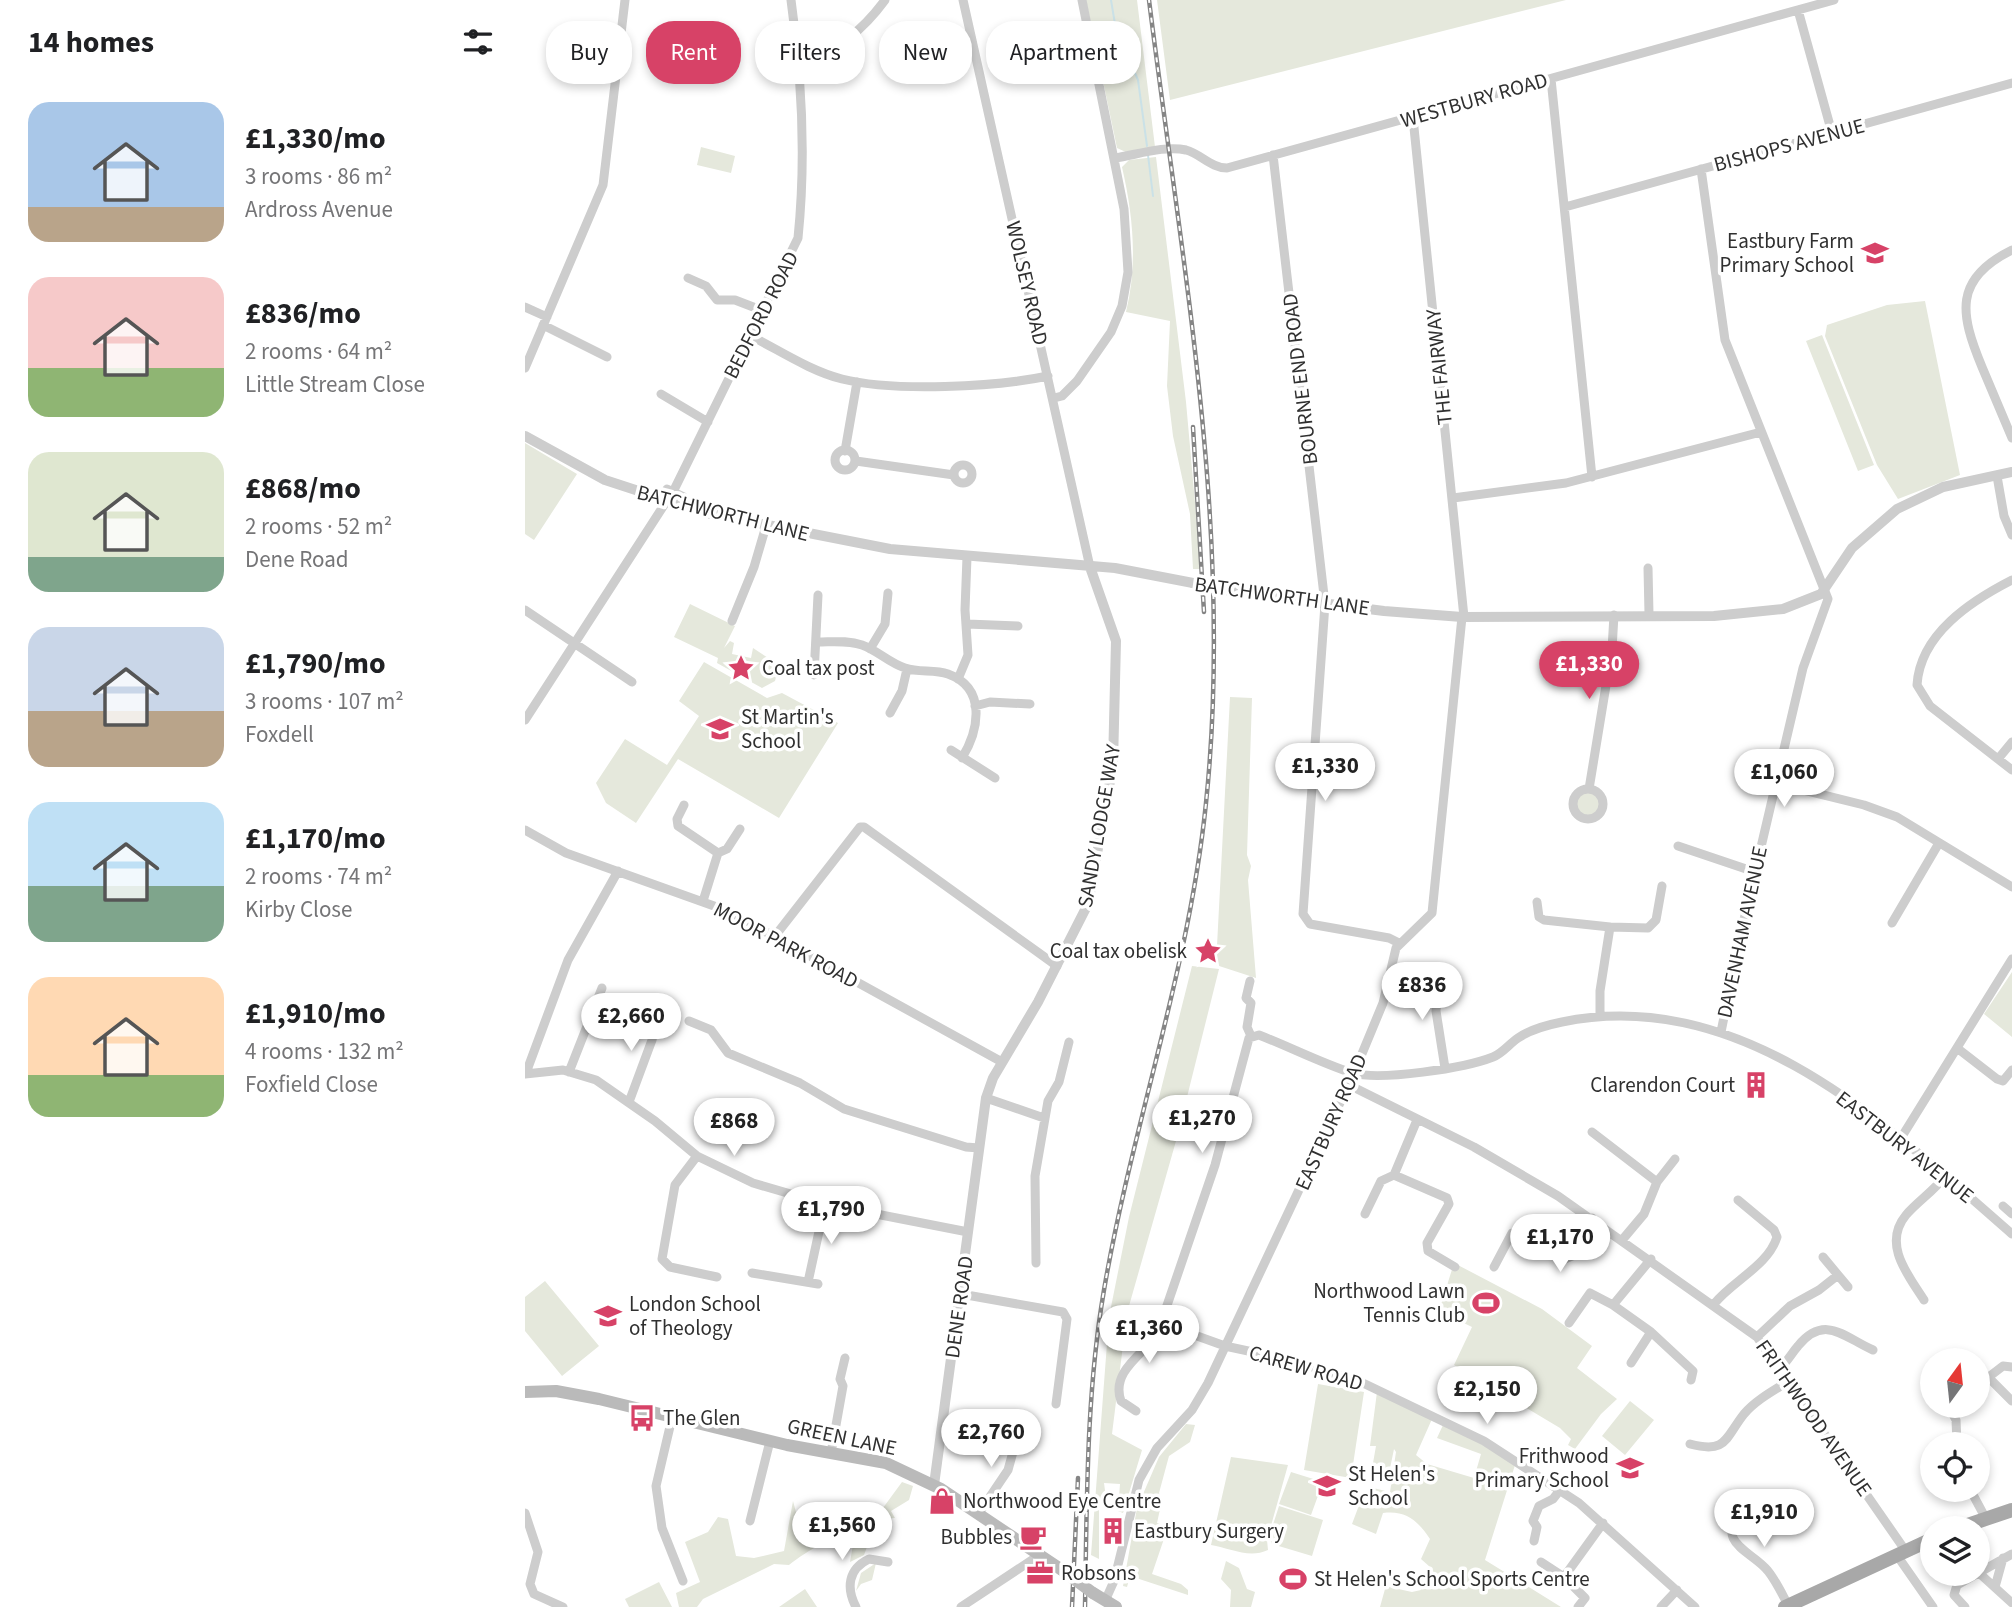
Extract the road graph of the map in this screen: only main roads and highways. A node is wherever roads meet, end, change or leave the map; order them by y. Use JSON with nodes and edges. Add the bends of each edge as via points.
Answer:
{"nodes":[{"id":1,"x":525,"y":1392,"type":"edge"},
{"id":2,"x":2012,"y":1510,"type":"edge"},
{"id":3,"x":1989,"y":1516,"type":"edge"},
{"id":4,"x":1920,"y":1544,"type":"edge"},
{"id":5,"x":1111,"y":1604,"type":"edge"},
{"id":6,"x":1786,"y":1606,"type":"edge"}],
"edges":[{"from":1,"to":5,"type":"main road","name":"GREEN LANE","bridge":true,"via":[[556,1391],[886,1463],[935,1485]]},
{"from":2,"to":3,"type":"main road"},
{"from":4,"to":6,"type":"main road"}]}
